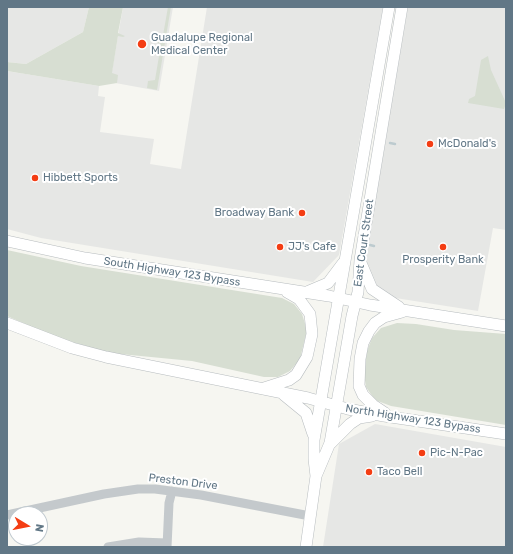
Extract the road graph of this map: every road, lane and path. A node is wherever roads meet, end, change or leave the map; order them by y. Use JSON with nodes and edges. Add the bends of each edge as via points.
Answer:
{"nodes":[{"id":1,"x":389,"y":7,"type":"edge"},
{"id":2,"x":402,"y":7,"type":"edge"},
{"id":3,"x":7,"y":241,"type":"edge"},
{"id":4,"x":346,"y":257,"type":"junction"},
{"id":5,"x":360,"y":260,"type":"junction"},
{"id":6,"x":281,"y":290,"type":"junction"},
{"id":7,"x":304,"y":292,"type":"junction"},
{"id":8,"x":339,"y":298,"type":"junction"},
{"id":9,"x":355,"y":302,"type":"junction"},
{"id":10,"x":407,"y":311,"type":"junction"},
{"id":11,"x":7,"y":323,"type":"edge"},
{"id":12,"x":506,"y":326,"type":"edge"},
{"id":13,"x":261,"y":389,"type":"junction"},
{"id":14,"x":281,"y":392,"type":"junction"},
{"id":15,"x":321,"y":401,"type":"junction"},
{"id":16,"x":336,"y":406,"type":"junction"},
{"id":17,"x":388,"y":416,"type":"junction"},
{"id":18,"x":506,"y":434,"type":"edge"},
{"id":19,"x":314,"y":440,"type":"junction"},
{"id":20,"x":330,"y":443,"type":"junction"},
{"id":21,"x":316,"y":476,"type":"junction"},
{"id":22,"x":172,"y":491,"type":"junction"},
{"id":23,"x":7,"y":515,"type":"edge"},
{"id":24,"x":310,"y":516,"type":"junction"},
{"id":25,"x":167,"y":545,"type":"edge"},
{"id":26,"x":108,"y":547,"type":"edge"},
{"id":27,"x":306,"y":547,"type":"edge"}],
"edges":[{"from":1,"to":4,"type":"main road","name":"East Court Street"},
{"from":2,"to":5,"type":"main road","name":"East Court Street"},
{"from":3,"to":6,"type":"main road","name":"South Highway 123 Bypass","via":[[85,258]]},
{"from":4,"to":7,"type":"main road","via":[[328,283]]},
{"from":4,"to":8,"type":"main road","name":"East Court Street"},
{"from":5,"to":9,"type":"main road","name":"East Court Street"},
{"from":5,"to":10,"type":"main road","via":[[372,289]]},
{"from":6,"to":7,"type":"main road","name":"South Highway 123 Bypass"},
{"from":6,"to":13,"type":"main road","via":[[305,306],[310,314],[312,334],[307,357],[296,375],[289,380]]},
{"from":7,"to":8,"type":"main road","name":"South Highway 123 Bypass"},
{"from":8,"to":9,"type":"main road"},
{"from":8,"to":15,"type":"main road","name":"East Court Street"},
{"from":9,"to":10,"type":"main road"},
{"from":9,"to":16,"type":"main road","name":"East Court Street"},
{"from":10,"to":12,"type":"main road"},
{"from":10,"to":17,"type":"main road","via":[[392,314],[375,323],[363,343],[360,359],[359,386],[363,395]]},
{"from":11,"to":13,"type":"main road","via":[[72,348],[106,357]]},
{"from":13,"to":14,"type":"main road"},
{"from":14,"to":15,"type":"main road"},
{"from":14,"to":19,"type":"main road","via":[[306,413],[312,426]]},
{"from":15,"to":16,"type":"main road","name":"North Highway 123 Bypass"},
{"from":15,"to":19,"type":"main road","name":"East Court Street"},
{"from":16,"to":17,"type":"main road","name":"North Highway 123 Bypass"},
{"from":16,"to":20,"type":"main road","name":"East Court Street"},
{"from":17,"to":18,"type":"main road","name":"North Highway 123 Bypass"},
{"from":17,"to":20,"type":"main road","via":[[359,418]]},
{"from":19,"to":21,"type":"main road","name":"East Court Street"},
{"from":20,"to":21,"type":"main road","name":"East Court Street"},
{"from":21,"to":24,"type":"main road","name":"East Court Street"},
{"from":22,"to":23,"type":"street","name":"Preston Drive","via":[[125,491]]},
{"from":22,"to":24,"type":"street","name":"Preston Drive"},
{"from":22,"to":25,"type":"street"},
{"from":24,"to":27,"type":"main road","name":"East Court Street"},
{"from":25,"to":26,"type":"street","via":[[139,542]]}]}
